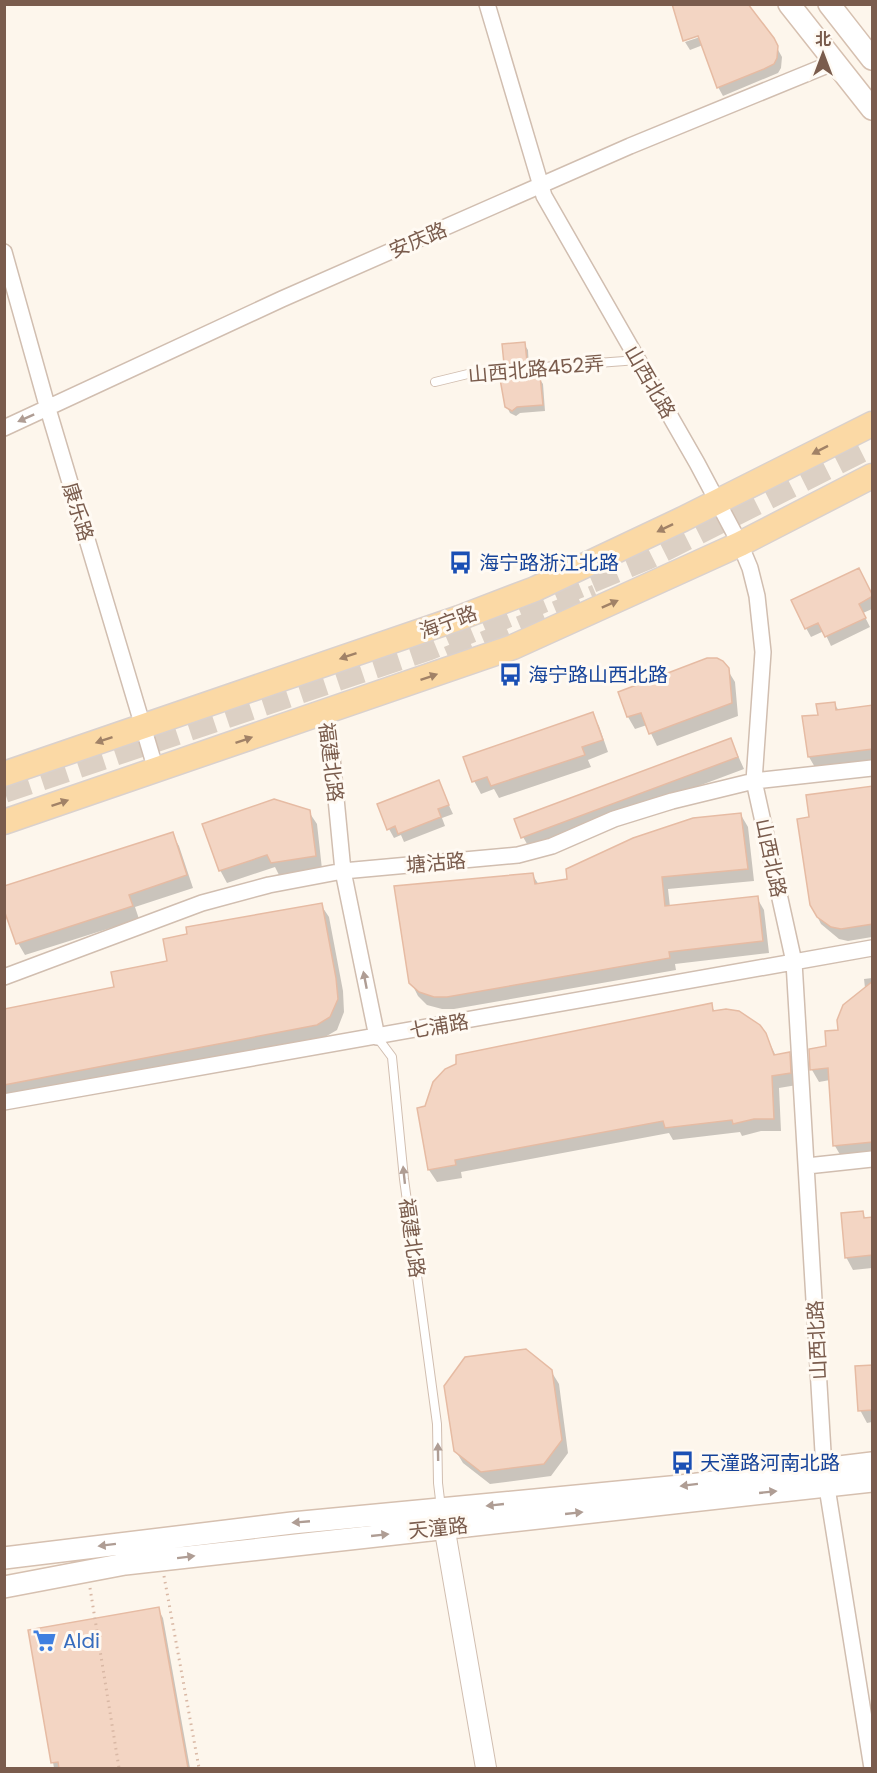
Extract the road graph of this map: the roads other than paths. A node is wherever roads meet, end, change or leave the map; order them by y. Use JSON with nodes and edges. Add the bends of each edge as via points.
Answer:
{"nodes":[{"id":1,"x":487,"y":4,"type":"edge"},
{"id":2,"x":789,"y":4,"type":"edge"},
{"id":3,"x":829,"y":4,"type":"edge"},
{"id":4,"x":873,"y":59,"type":"edge"},
{"id":5,"x":835,"y":62,"type":"junction"},
{"id":6,"x":873,"y":110,"type":"edge"},
{"id":7,"x":541,"y":187,"type":"junction"},
{"id":8,"x":4,"y":252,"type":"edge"},
{"id":9,"x":638,"y":360,"type":"junction"},
{"id":10,"x":435,"y":382,"type":"dead end"},
{"id":11,"x":48,"y":409,"type":"junction"},
{"id":12,"x":873,"y":424,"type":"edge"},
{"id":13,"x":4,"y":428,"type":"edge"},
{"id":14,"x":873,"y":476,"type":"edge"},
{"id":15,"x":717,"y":502,"type":"junction"},
{"id":16,"x":740,"y":544,"type":"junction"},
{"id":17,"x":325,"y":712,"type":"junction"},
{"id":18,"x":143,"y":727,"type":"junction"},
{"id":19,"x":873,"y":768,"type":"edge"},
{"id":20,"x":156,"y":770,"type":"junction"},
{"id":21,"x":4,"y":774,"type":"edge"},
{"id":22,"x":754,"y":781,"type":"junction"},
{"id":23,"x":4,"y":822,"type":"edge"},
{"id":24,"x":344,"y":871,"type":"junction"},
{"id":25,"x":873,"y":948,"type":"edge"},
{"id":26,"x":794,"y":962,"type":"junction"},
{"id":27,"x":4,"y":977,"type":"edge"},
{"id":28,"x":377,"y":1037,"type":"junction"},
{"id":29,"x":4,"y":1102,"type":"edge"},
{"id":30,"x":873,"y":1159,"type":"edge"},
{"id":31,"x":807,"y":1166,"type":"junction"},
{"id":32,"x":873,"y":1463,"type":"edge"},
{"id":33,"x":826,"y":1477,"type":"junction"},
{"id":34,"x":873,"y":1480,"type":"edge"},
{"id":35,"x":443,"y":1519,"type":"junction"},
{"id":36,"x":4,"y":1558,"type":"edge"},
{"id":37,"x":4,"y":1587,"type":"edge"},
{"id":38,"x":870,"y":1730,"type":"edge"},
{"id":39,"x":486,"y":1768,"type":"edge"},
{"id":40,"x":872,"y":1768,"type":"edge"}],
"edges":[{"from":1,"to":7,"type":"street","name":"山西北路"},
{"from":2,"to":5,"type":"main road"},
{"from":3,"to":4,"type":"main road"},
{"from":5,"to":6,"type":"main road"},
{"from":5,"to":7,"type":"street","name":"安庆路"},
{"from":7,"to":9,"type":"street","name":"山西北路"},
{"from":7,"to":11,"type":"street","name":"安庆路","via":[[282,300]]},
{"from":8,"to":11,"type":"street","name":"康乐路"},
{"from":9,"to":10,"type":"lane","name":"山西北路452弄","via":[[476,372]]},
{"from":9,"to":15,"type":"street","name":"山西北路"},
{"from":11,"to":13,"type":"street","name":"安庆路","one_way":true},
{"from":11,"to":18,"type":"street","name":"康乐路"},
{"from":12,"to":15,"type":"main road","name":"海宁路","one_way":true},
{"from":14,"to":16,"type":"main road"},
{"from":15,"to":16,"type":"street","name":"山西北路"},
{"from":15,"to":18,"type":"main road","name":"海宁路","one_way":true,"via":[[608,556],[494,605]]},
{"from":17,"to":16,"type":"main road","one_way":true,"via":[[513,646]]},
{"from":16,"to":22,"type":"street","name":"山西北路","via":[[757,596],[763,652]]},
{"from":20,"to":17,"type":"main road","one_way":true},
{"from":17,"to":24,"type":"street","name":"福建北路"},
{"from":18,"to":20,"type":"street","name":"康乐路"},
{"from":18,"to":21,"type":"main road","name":"海宁路","one_way":true},
{"from":19,"to":22,"type":"street","name":"塘沽路"},
{"from":23,"to":20,"type":"main road","one_way":true},
{"from":22,"to":24,"type":"street","name":"塘沽路","via":[[652,806],[526,853]]},
{"from":22,"to":26,"type":"street","name":"山西北路"},
{"from":24,"to":27,"type":"street","name":"塘沽路","via":[[213,900]]},
{"from":28,"to":24,"type":"street","name":"福建北路","one_way":true},
{"from":25,"to":26,"type":"street","name":"七浦路"},
{"from":26,"to":28,"type":"street","name":"七浦路"},
{"from":26,"to":31,"type":"street","name":"山西北路"},
{"from":28,"to":29,"type":"street","name":"七浦路"},
{"from":35,"to":28,"type":"lane","name":"福建北路","one_way":true,"via":[[437,1424],[392,1058]]},
{"from":30,"to":31,"type":"street"},
{"from":31,"to":33,"type":"street","name":"山西北路"},
{"from":32,"to":33,"type":"main road","name":"天潼路"},
{"from":33,"to":34,"type":"main road","name":"天潼路"},
{"from":33,"to":35,"type":"main road","name":"天潼路","via":[[681,1486]]},
{"from":33,"to":38,"type":"street","name":"山西北路"},
{"from":35,"to":36,"type":"main road","name":"天潼路","one_way":true,"via":[[292,1523]]},
{"from":37,"to":35,"type":"main road","name":"天潼路","one_way":true,"via":[[124,1564]]},
{"from":35,"to":39,"type":"street","name":"福建北路"},
{"from":38,"to":40,"type":"street","name":"山西北路"}]}
